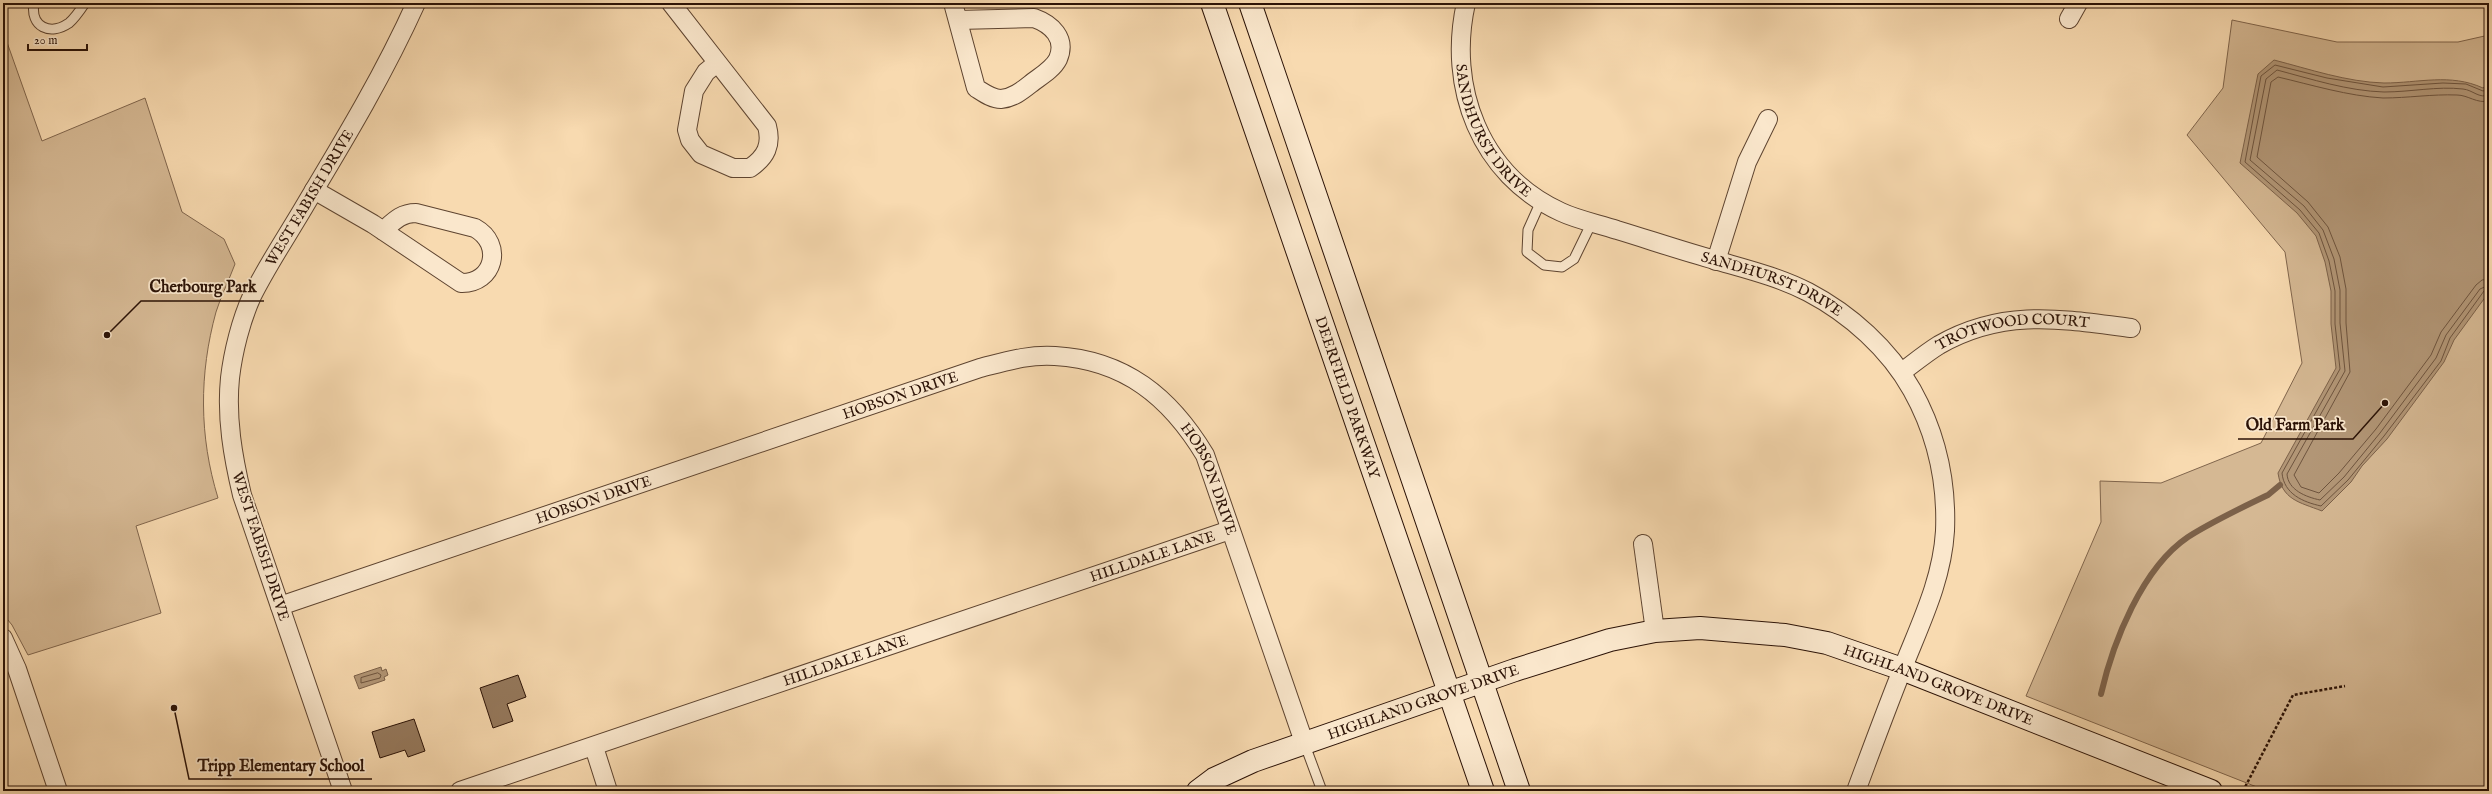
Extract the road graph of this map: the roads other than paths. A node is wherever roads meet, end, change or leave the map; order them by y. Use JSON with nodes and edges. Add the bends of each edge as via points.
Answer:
{"nodes":[{"id":1,"x":34,"y":3,"type":"edge"},
{"id":2,"x":85,"y":3,"type":"edge"},
{"id":3,"x":416,"y":3,"type":"edge"},
{"id":4,"x":671,"y":3,"type":"edge"},
{"id":5,"x":1212,"y":3,"type":"edge"},
{"id":6,"x":1250,"y":3,"type":"edge"},
{"id":7,"x":1466,"y":3,"type":"edge"},
{"id":8,"x":2078,"y":3,"type":"edge"},
{"id":9,"x":955,"y":11,"type":"edge"},
{"id":10,"x":2069,"y":19,"type":"dead end"},
{"id":11,"x":717,"y":63,"type":"junction"},
{"id":12,"x":1768,"y":118,"type":"dead end"},
{"id":13,"x":314,"y":190,"type":"junction"},
{"id":14,"x":1541,"y":201,"type":"junction"},
{"id":15,"x":1592,"y":222,"type":"junction"},
{"id":16,"x":383,"y":231,"type":"junction"},
{"id":17,"x":1716,"y":261,"type":"junction"},
{"id":18,"x":2131,"y":328,"type":"dead end"},
{"id":19,"x":1902,"y":372,"type":"junction"},
{"id":20,"x":1230,"y":530,"type":"junction"},
{"id":21,"x":1643,"y":544,"type":"dead end"},
{"id":22,"x":280,"y":606,"type":"junction"},
{"id":23,"x":1655,"y":631,"type":"junction"},
{"id":24,"x":3,"y":638,"type":"edge"},
{"id":25,"x":1902,"y":669,"type":"junction"},
{"id":26,"x":1482,"y":682,"type":"junction"},
{"id":27,"x":1449,"y":692,"type":"junction"},
{"id":28,"x":1305,"y":745,"type":"junction"},
{"id":29,"x":594,"y":747,"type":"junction"},
{"id":30,"x":58,"y":791,"type":"edge"},
{"id":31,"x":343,"y":791,"type":"edge"},
{"id":32,"x":460,"y":791,"type":"edge"},
{"id":33,"x":608,"y":791,"type":"edge"},
{"id":34,"x":1198,"y":791,"type":"edge"},
{"id":35,"x":1322,"y":791,"type":"edge"},
{"id":36,"x":1483,"y":791,"type":"edge"},
{"id":37,"x":1520,"y":791,"type":"edge"},
{"id":38,"x":1856,"y":791,"type":"edge"},
{"id":39,"x":2211,"y":791,"type":"edge"}],
"edges":[{"from":1,"to":2,"type":"lane","via":[[37,24],[43,29],[52,30],[70,22]]},
{"from":3,"to":13,"type":"street","name":"WEST FABISH DRIVE","via":[[369,97]]},
{"from":4,"to":11,"type":"street"},
{"from":5,"to":27,"type":"main road","name":"DEERFIELD PARKWAY"},
{"from":6,"to":26,"type":"main road"},
{"from":7,"to":14,"type":"street","name":"SANDHURST DRIVE","via":[[1460,32],[1460,62],[1465,94],[1476,125],[1501,167],[1518,186]]},
{"from":8,"to":10,"type":"street"},
{"from":9,"to":9,"type":"street","via":[[976,88],[993,98],[1002,99],[1019,93],[1051,68],[1058,59],[1058,37],[1053,28],[1045,22],[1034,18]]},
{"from":11,"to":11,"type":"street","via":[[706,72],[694,91],[687,130],[701,154],[733,168],[750,168],[766,155],[769,135],[766,126]]},
{"from":12,"to":17,"type":"street","via":[[1747,162]]},
{"from":13,"to":16,"type":"street"},
{"from":13,"to":22,"type":"street","name":"WEST FABISH DRIVE","via":[[252,297],[237,344],[230,378],[229,417],[233,457],[242,495]]},
{"from":14,"to":15,"type":"street","name":"SANDHURST DRIVE","via":[[1562,213]]},
{"from":14,"to":15,"type":"lane","via":[[1528,230],[1527,252],[1544,265],[1562,267],[1574,259]]},
{"from":15,"to":17,"type":"street","name":"SANDHURST DRIVE"},
{"from":16,"to":16,"type":"street","via":[[461,284],[471,284],[481,277],[493,258],[489,238],[483,232],[416,213],[399,216]]},
{"from":17,"to":19,"type":"street","name":"SANDHURST DRIVE","via":[[1751,270],[1805,290],[1829,304],[1871,337]]},
{"from":18,"to":19,"type":"street","name":"TROTWOOD COURT","via":[[2036,318],[2004,320],[1973,329],[1939,345]]},
{"from":19,"to":25,"type":"street","name":"SANDHURST DRIVE","via":[[1920,404],[1934,439],[1942,470],[1945,531],[1941,565],[1930,602]]},
{"from":20,"to":22,"type":"street","name":"HOBSON DRIVE","via":[[1205,455],[1190,431],[1152,390],[1104,365],[1054,356],[1019,359],[980,368]]},
{"from":20,"to":28,"type":"street","name":"HOBSON DRIVE"},
{"from":20,"to":29,"type":"street","name":"HILLDALE LANE"},
{"from":21,"to":23,"type":"street"},
{"from":22,"to":31,"type":"street","name":"WEST FABISH DRIVE"},
{"from":23,"to":25,"type":"main road","name":"HIGHLAND GROVE DRIVE","via":[[1700,628],[1785,635],[1827,643]]},
{"from":23,"to":26,"type":"main road","name":"HIGHLAND GROVE DRIVE","via":[[1610,640]]},
{"from":24,"to":30,"type":"street","via":[[17,669]]},
{"from":25,"to":38,"type":"street","name":"SANDHURST DRIVE"},
{"from":25,"to":39,"type":"main road","name":"HIGHLAND GROVE DRIVE"},
{"from":26,"to":27,"type":"main road","name":"HIGHLAND GROVE DRIVE"},
{"from":26,"to":37,"type":"main road"},
{"from":27,"to":28,"type":"main road","name":"HIGHLAND GROVE DRIVE"},
{"from":27,"to":36,"type":"main road","name":"DEERFIELD PARKWAY"},
{"from":28,"to":34,"type":"main road","name":"HIGHLAND GROVE DRIVE","via":[[1253,761],[1214,779]]},
{"from":28,"to":35,"type":"lane"},
{"from":29,"to":32,"type":"street","name":"HILLDALE LANE"},
{"from":29,"to":33,"type":"street"}]}
